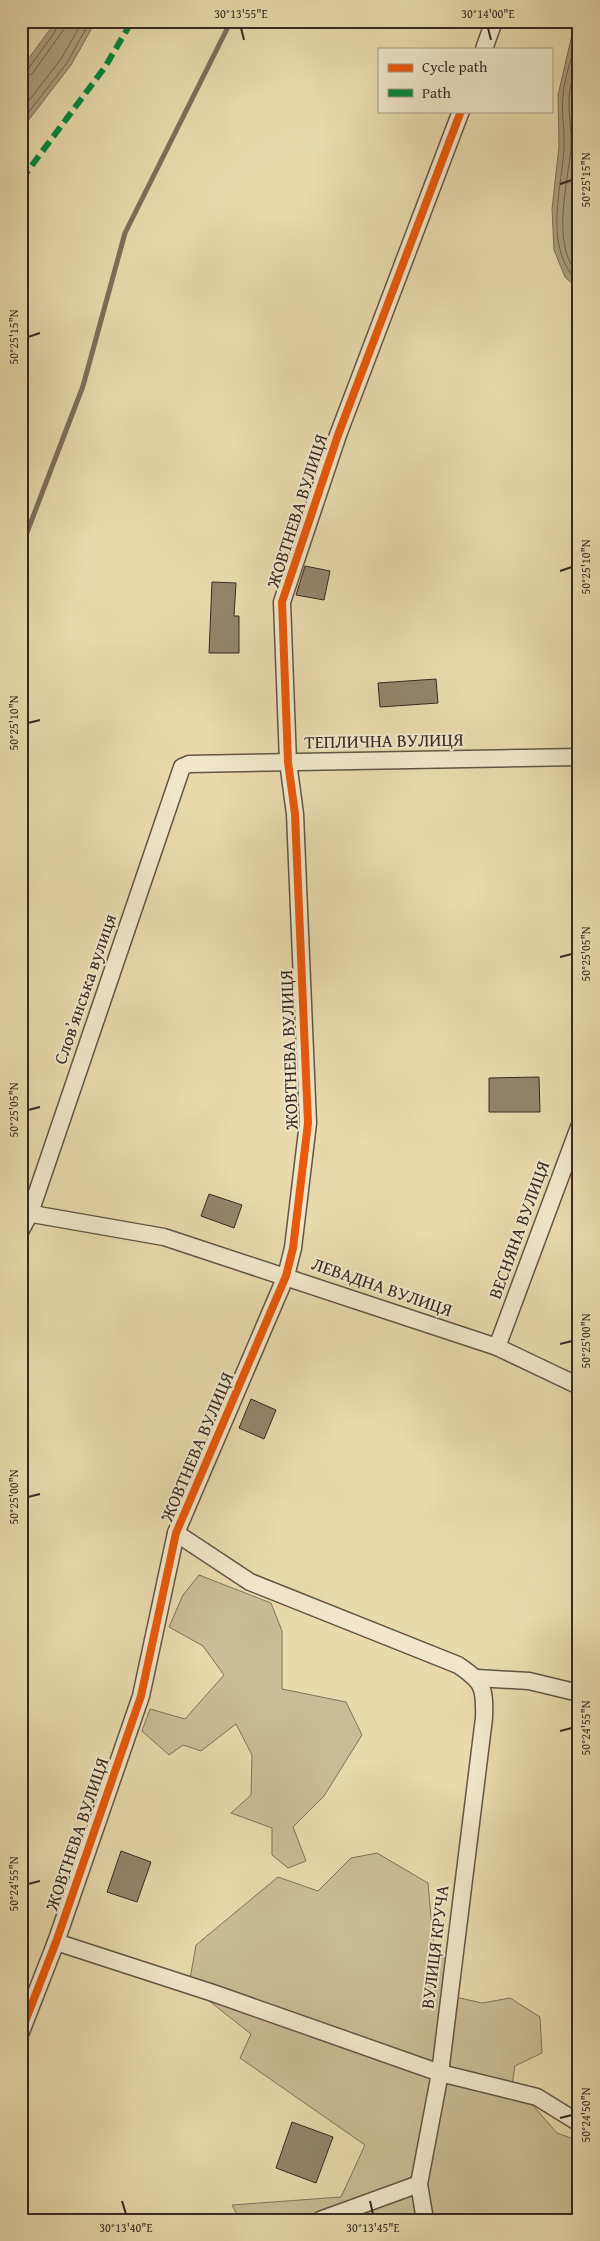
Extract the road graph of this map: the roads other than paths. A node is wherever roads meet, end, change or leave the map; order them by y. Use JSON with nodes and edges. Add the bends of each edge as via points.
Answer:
{"nodes":[{"id":1,"x":494,"y":21,"type":"edge"},
{"id":2,"x":484,"y":48,"type":"edge"},
{"id":3,"x":460,"y":112,"type":"edge"},
{"id":4,"x":579,"y":757,"type":"edge"},
{"id":5,"x":288,"y":762,"type":"junction"},
{"id":6,"x":190,"y":764,"type":"joint"},
{"id":7,"x":579,"y":1127,"type":"edge"},
{"id":8,"x":26,"y":1212,"type":"edge"},
{"id":9,"x":21,"y":1230,"type":"edge"},
{"id":10,"x":286,"y":1276,"type":"junction"},
{"id":11,"x":497,"y":1348,"type":"junction"},
{"id":12,"x":579,"y":1386,"type":"edge"},
{"id":13,"x":176,"y":1533,"type":"junction"},
{"id":14,"x":477,"y":1678,"type":"junction"},
{"id":15,"x":579,"y":1693,"type":"edge"},
{"id":16,"x":56,"y":1942,"type":"junction"},
{"id":17,"x":21,"y":2032,"type":"edge"},
{"id":18,"x":440,"y":2073,"type":"junction"},
{"id":19,"x":579,"y":2123,"type":"edge"},
{"id":20,"x":419,"y":2184,"type":"junction"},
{"id":21,"x":320,"y":2220,"type":"edge"},
{"id":22,"x":424,"y":2220,"type":"edge"}],
"edges":[{"from":1,"to":2,"type":"street"},
{"from":3,"to":5,"type":"street","name":"ЖОВТНЕВА ВУЛИЦЯ","via":[[338,435],[282,602]]},
{"from":4,"to":5,"type":"street","name":"ТЕПЛИЧНА ВУЛИЦЯ"},
{"from":5,"to":6,"type":"street","name":"ТЕПЛИЧНА ВУЛИЦЯ"},
{"from":5,"to":10,"type":"street","name":"ЖОВТНЕВА ВУЛИЦЯ","via":[[295,814],[308,1123],[293,1248]]},
{"from":6,"to":8,"type":"street","name":"Словʼянська вулиця","via":[[182,767],[179,774]]},
{"from":7,"to":11,"type":"street","name":"ВЕСНЯНА ВУЛИЦЯ"},
{"from":8,"to":9,"type":"street","name":"Словʼянська вулиця"},
{"from":8,"to":10,"type":"street","name":"ЛЕВАДНА ВУЛИЦЯ","via":[[164,1237]]},
{"from":10,"to":11,"type":"street","name":"ЛЕВАДНА ВУЛИЦЯ"},
{"from":10,"to":13,"type":"street","name":"ЖОВТНЕВА ВУЛИЦЯ"},
{"from":11,"to":12,"type":"street","name":"ЛЕВАДНА ВУЛИЦЯ"},
{"from":13,"to":14,"type":"street","via":[[250,1582],[458,1665]]},
{"from":13,"to":16,"type":"street","name":"ЖОВТНЕВА ВУЛИЦЯ","via":[[140,1696]]},
{"from":14,"to":15,"type":"street","via":[[529,1681]]},
{"from":14,"to":18,"type":"street","name":"ВУЛИЦЯ КРУЧА","via":[[484,1699],[484,1718]]},
{"from":16,"to":17,"type":"street","name":"ЖОВТНЕВА ВУЛИЦЯ"},
{"from":16,"to":18,"type":"street","via":[[214,1993]]},
{"from":18,"to":19,"type":"street","via":[[537,2097]]},
{"from":18,"to":20,"type":"street","name":"ВУЛИЦЯ КРУЧА"},
{"from":20,"to":21,"type":"street"},
{"from":20,"to":22,"type":"street","name":"ВУЛИЦЯ КРУЧА"}]}
